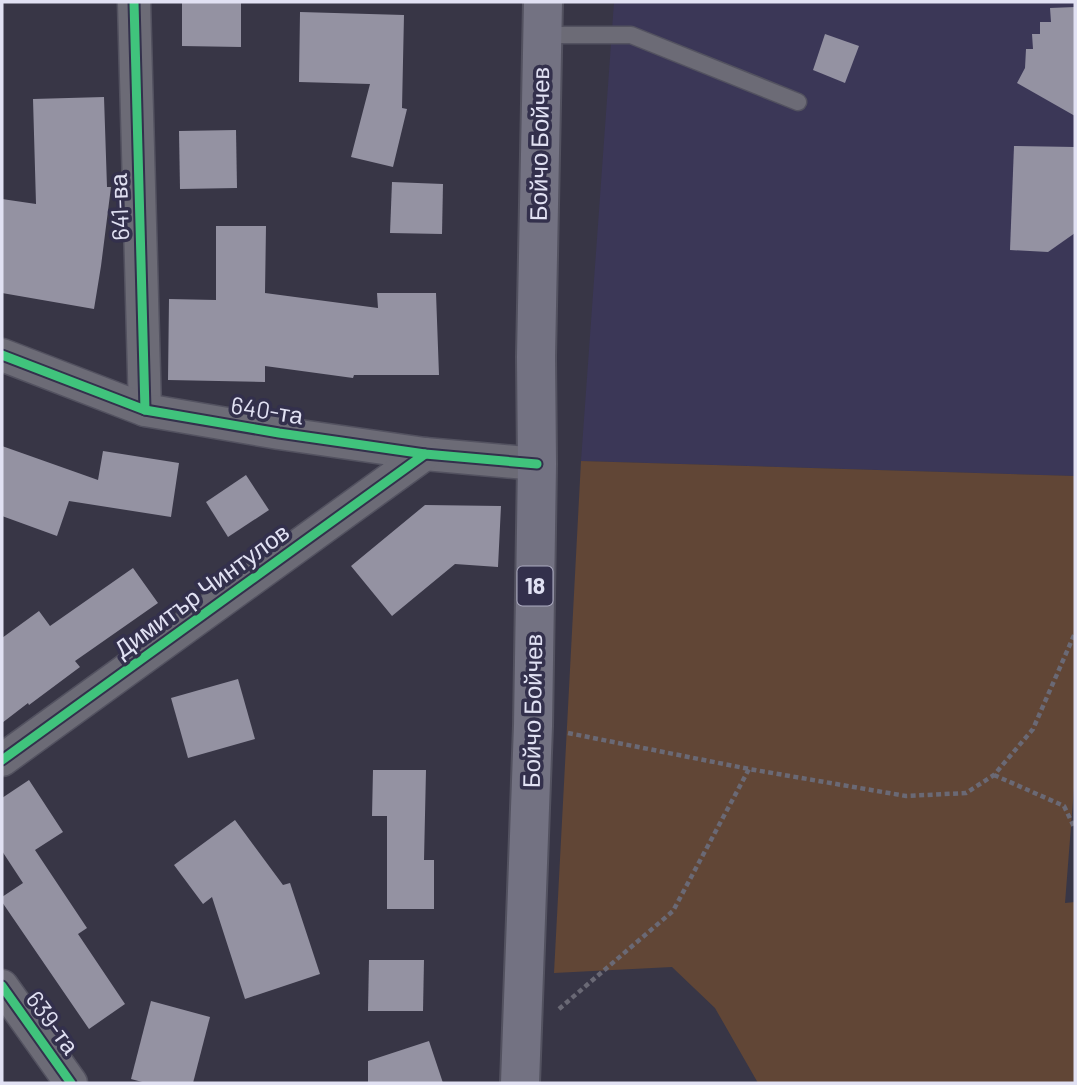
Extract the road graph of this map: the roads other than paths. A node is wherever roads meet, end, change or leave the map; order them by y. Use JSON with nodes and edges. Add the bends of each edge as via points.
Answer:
{"nodes":[{"id":1,"x":134,"y":2,"type":"edge"},
{"id":2,"x":543,"y":18,"type":"edge"},
{"id":3,"x":798,"y":102,"type":"dead end"},
{"id":4,"x":2,"y":355,"type":"edge"},
{"id":5,"x":145,"y":410,"type":"junction"},
{"id":6,"x":425,"y":454,"type":"junction"},
{"id":7,"x":537,"y":464,"type":"junction"},
{"id":8,"x":2,"y":760,"type":"edge"},
{"id":9,"x":2,"y":986,"type":"edge"},
{"id":10,"x":71,"y":1083,"type":"edge"},
{"id":11,"x":520,"y":1083,"type":"edge"}],
"edges":[{"from":1,"to":5,"type":"street","name":"641-ва"},
{"from":2,"to":3,"type":"lane","via":[[631,35]]},
{"from":2,"to":7,"type":"highway","name":"Бойчо Бойчев","number":"18"},
{"from":4,"to":5,"type":"street","name":"640-та"},
{"from":5,"to":6,"type":"street","name":"640-та"},
{"from":6,"to":7,"type":"street","name":"640-та"},
{"from":6,"to":8,"type":"street","name":"Димитър Чинтулов"},
{"from":7,"to":11,"type":"highway","name":"Бойчо Бойчев","number":"18"},
{"from":9,"to":10,"type":"street","name":"639-та"}]}
